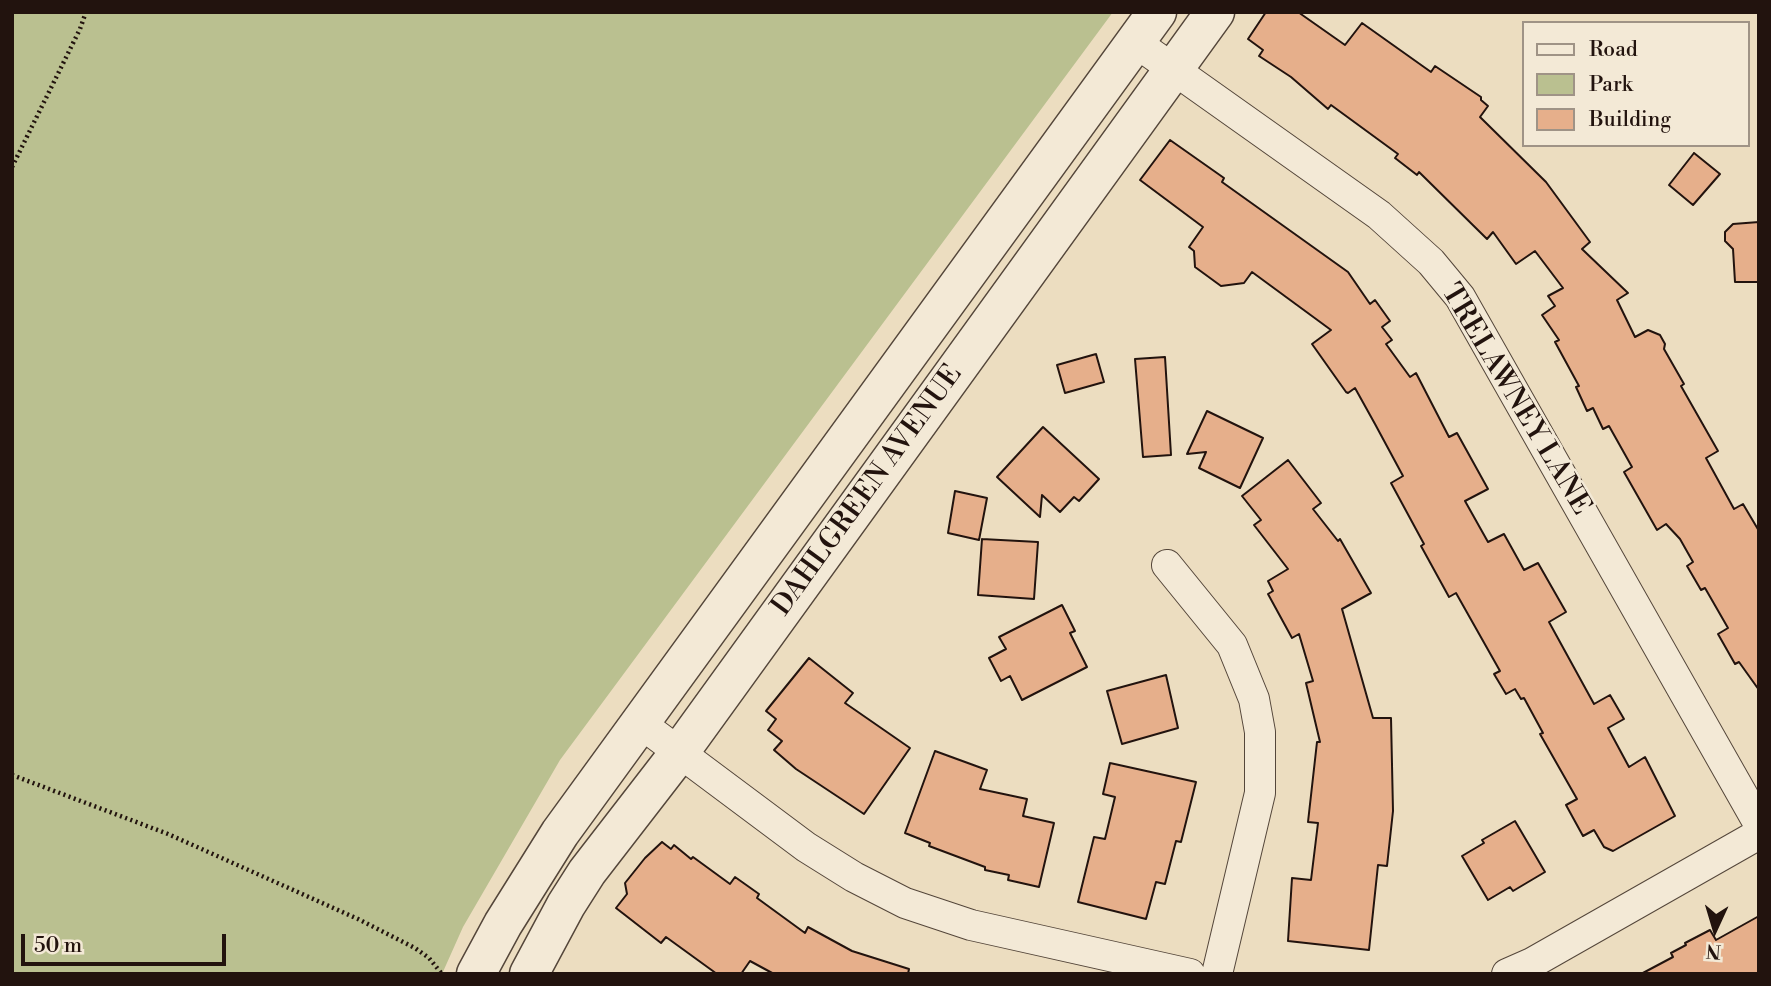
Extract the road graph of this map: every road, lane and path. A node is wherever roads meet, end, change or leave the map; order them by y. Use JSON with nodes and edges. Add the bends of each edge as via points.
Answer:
{"nodes":[{"id":1,"x":86,"y":12,"type":"edge"},
{"id":2,"x":1157,"y":12,"type":"edge"},
{"id":3,"x":1215,"y":12,"type":"edge"},
{"id":4,"x":1135,"y":42,"type":"junction"},
{"id":5,"x":1173,"y":68,"type":"junction"},
{"id":6,"x":12,"y":167,"type":"edge"},
{"id":7,"x":1167,"y":565,"type":"dead end"},
{"id":8,"x":640,"y":723,"type":"junction"},
{"id":9,"x":679,"y":753,"type":"junction"},
{"id":10,"x":12,"y":775,"type":"edge"},
{"id":11,"x":1759,"y":824,"type":"edge"},
{"id":12,"x":1759,"y":834,"type":"edge"},
{"id":13,"x":442,"y":974,"type":"edge"},
{"id":14,"x":476,"y":974,"type":"edge"},
{"id":15,"x":528,"y":974,"type":"edge"},
{"id":16,"x":1190,"y":974,"type":"edge"},
{"id":17,"x":1217,"y":974,"type":"edge"},
{"id":18,"x":1507,"y":974,"type":"edge"}],
"edges":[{"from":1,"to":6,"type":"path"},
{"from":2,"to":4,"type":"street","name":"DAHLGREEN AVENUE"},
{"from":3,"to":5,"type":"street","name":"DAHLGREEN AVENUE"},
{"from":4,"to":5,"type":"street","name":"TRELAWNEY LANE"},
{"from":4,"to":8,"type":"street","name":"DAHLGREEN AVENUE"},
{"from":5,"to":9,"type":"street","name":"DAHLGREEN AVENUE"},
{"from":5,"to":11,"type":"street","name":"TRELAWNEY LANE","via":[[1379,215],[1431,262],[1460,297]]},
{"from":7,"to":17,"type":"street","via":[[1232,645],[1255,699],[1261,732],[1260,793]]},
{"from":8,"to":9,"type":"street"},
{"from":8,"to":14,"type":"street","name":"DAHLGREEN AVENUE","via":[[537,868]]},
{"from":9,"to":15,"type":"street","name":"DAHLGREEN AVENUE","via":[[587,873]]},
{"from":9,"to":16,"type":"street","via":[[806,848],[905,903],[971,925]]},
{"from":10,"to":13,"type":"path","via":[[168,834],[358,919],[415,948]]},
{"from":12,"to":18,"type":"street"}]}
